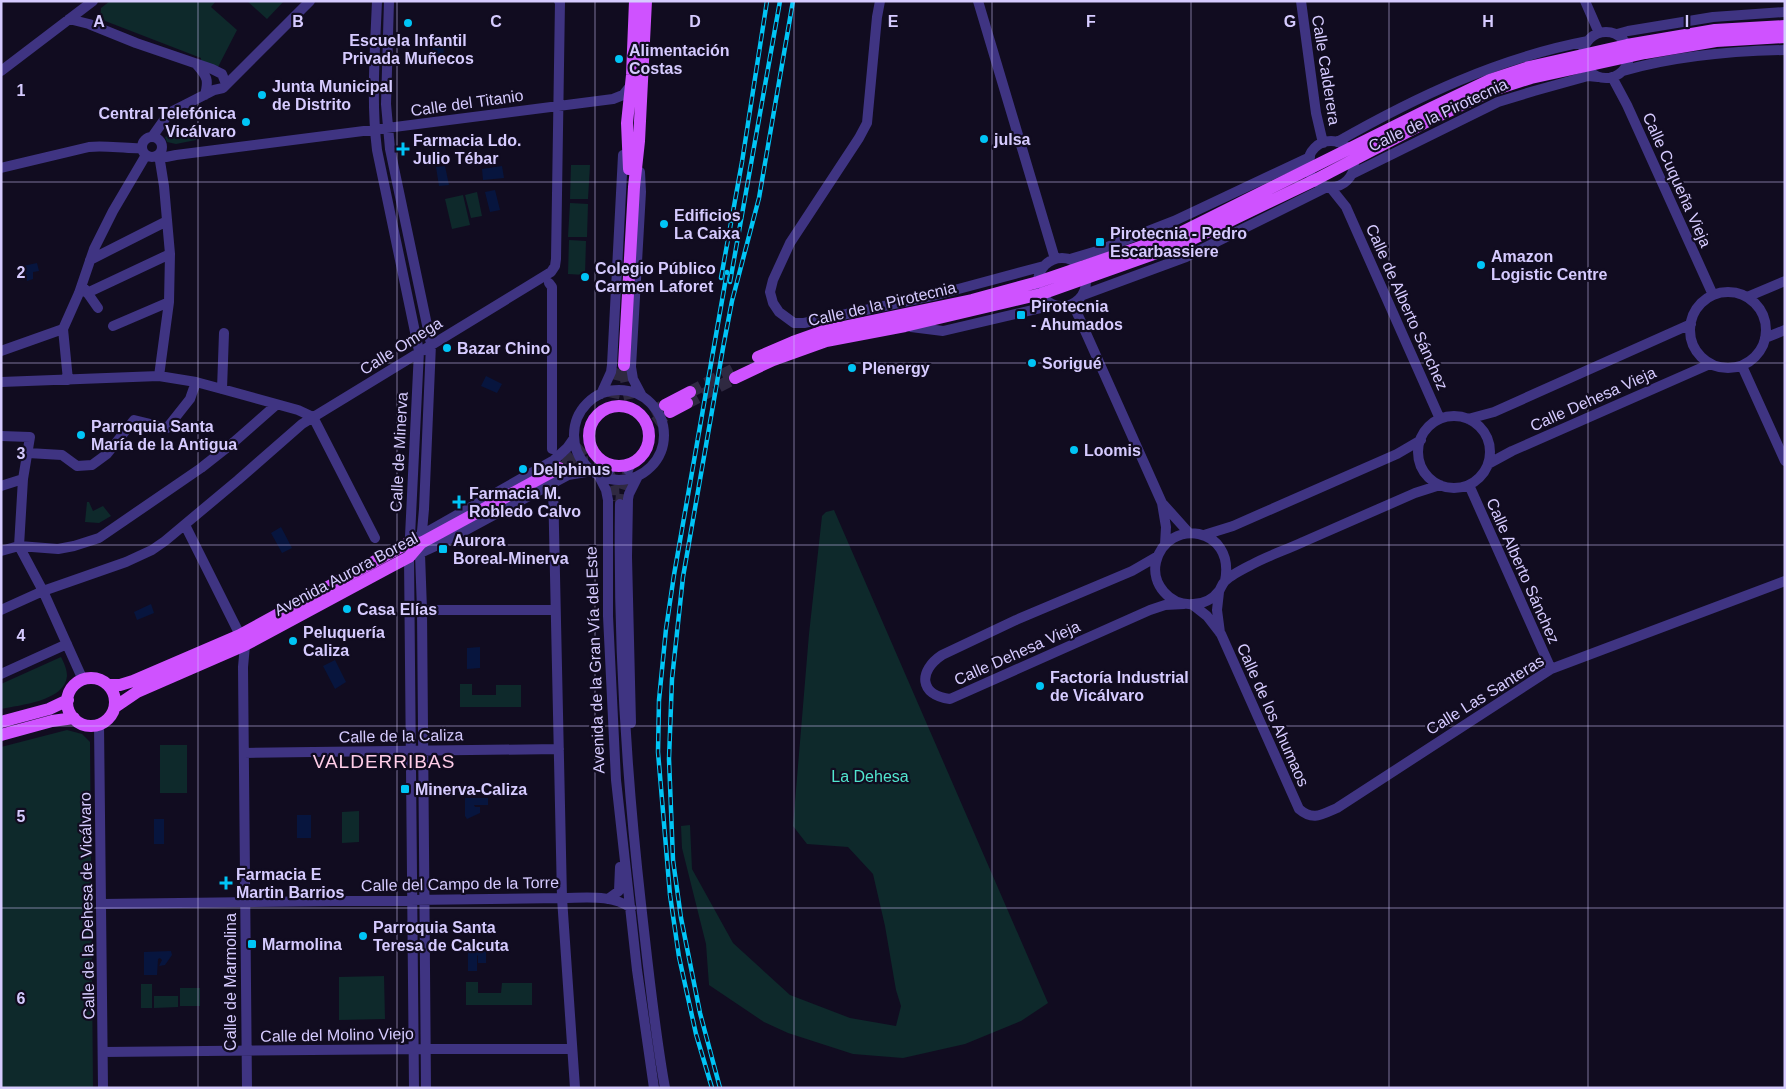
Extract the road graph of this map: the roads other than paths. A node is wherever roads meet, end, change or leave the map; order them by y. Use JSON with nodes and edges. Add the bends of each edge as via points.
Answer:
{"nodes":[{"id":1,"x":93,"y":1,"type":"edge"},
{"id":2,"x":310,"y":1,"type":"edge"},
{"id":3,"x":377,"y":1,"type":"edge"},
{"id":4,"x":389,"y":1,"type":"edge"},
{"id":5,"x":560,"y":1,"type":"edge"},
{"id":6,"x":635,"y":1,"type":"edge"},
{"id":7,"x":646,"y":1,"type":"edge"},
{"id":8,"x":880,"y":1,"type":"edge"},
{"id":9,"x":978,"y":1,"type":"edge"},
{"id":10,"x":1301,"y":1,"type":"edge"},
{"id":11,"x":1585,"y":1,"type":"edge"},
{"id":12,"x":1785,"y":12,"type":"edge"},
{"id":13,"x":69,"y":19,"type":"junction"},
{"id":14,"x":1785,"y":26,"type":"edge"},
{"id":15,"x":1599,"y":33,"type":"junction"},
{"id":16,"x":1617,"y":34,"type":"junction"},
{"id":17,"x":1785,"y":37,"type":"edge"},
{"id":18,"x":1588,"y":41,"type":"junction"},
{"id":19,"x":1629,"y":50,"type":"junction"},
{"id":20,"x":1785,"y":50,"type":"edge"},
{"id":21,"x":1583,"y":54,"type":"junction"},
{"id":22,"x":197,"y":64,"type":"junction"},
{"id":23,"x":1586,"y":67,"type":"junction"},
{"id":24,"x":1,"y":71,"type":"edge"},
{"id":25,"x":1623,"y":71,"type":"junction"},
{"id":26,"x":1598,"y":77,"type":"junction"},
{"id":27,"x":1612,"y":78,"type":"junction"},
{"id":28,"x":226,"y":84,"type":"junction"},
{"id":29,"x":631,"y":85,"type":"junction"},
{"id":30,"x":209,"y":90,"type":"junction"},
{"id":31,"x":613,"y":99,"type":"junction"},
{"id":32,"x":558,"y":105,"type":"junction"},
{"id":33,"x":627,"y":123,"type":"junction"},
{"id":34,"x":387,"y":129,"type":"junction"},
{"id":35,"x":375,"y":131,"type":"junction"},
{"id":36,"x":639,"y":141,"type":"junction"},
{"id":37,"x":1337,"y":142,"type":"junction"},
{"id":38,"x":1323,"y":143,"type":"junction"},
{"id":39,"x":158,"y":146,"type":"junction"},
{"id":40,"x":144,"y":151,"type":"junction"},
{"id":41,"x":1351,"y":155,"type":"junction"},
{"id":42,"x":1,"y":168,"type":"edge"},
{"id":43,"x":1311,"y":168,"type":"junction"},
{"id":44,"x":1349,"y":178,"type":"junction"},
{"id":45,"x":1328,"y":187,"type":"junction"},
{"id":46,"x":1346,"y":207,"type":"junction"},
{"id":47,"x":167,"y":221,"type":"junction"},
{"id":48,"x":170,"y":254,"type":"junction"},
{"id":49,"x":1054,"y":259,"type":"junction"},
{"id":50,"x":1070,"y":259,"type":"junction"},
{"id":51,"x":90,"y":260,"type":"junction"},
{"id":52,"x":1044,"y":266,"type":"junction"},
{"id":53,"x":1084,"y":273,"type":"junction"},
{"id":54,"x":1785,"y":281,"type":"edge"},
{"id":55,"x":550,"y":283,"type":"dead end"},
{"id":56,"x":1040,"y":288,"type":"junction"},
{"id":57,"x":85,"y":289,"type":"junction"},
{"id":58,"x":1082,"y":295,"type":"junction"},
{"id":59,"x":1713,"y":295,"type":"junction"},
{"id":60,"x":1747,"y":297,"type":"junction"},
{"id":61,"x":169,"y":302,"type":"junction"},
{"id":62,"x":1073,"y":304,"type":"junction"},
{"id":63,"x":1054,"y":305,"type":"junction"},
{"id":64,"x":98,"y":308,"type":"dead end"},
{"id":65,"x":1690,"y":324,"type":"junction"},
{"id":66,"x":113,"y":326,"type":"dead end"},
{"id":67,"x":905,"y":326,"type":"junction"},
{"id":68,"x":63,"y":329,"type":"junction"},
{"id":69,"x":1785,"y":330,"type":"edge"},
{"id":70,"x":224,"y":333,"type":"dead end"},
{"id":71,"x":1766,"y":338,"type":"junction"},
{"id":72,"x":431,"y":344,"type":"junction"},
{"id":73,"x":1,"y":351,"type":"edge"},
{"id":74,"x":419,"y":351,"type":"junction"},
{"id":75,"x":1710,"y":364,"type":"junction"},
{"id":76,"x":1742,"y":366,"type":"junction"},
{"id":77,"x":159,"y":376,"type":"junction"},
{"id":78,"x":68,"y":380,"type":"junction"},
{"id":79,"x":1,"y":382,"type":"edge"},
{"id":80,"x":196,"y":382,"type":"junction"},
{"id":81,"x":222,"y":389,"type":"junction"},
{"id":82,"x":688,"y":398,"type":"tunnel mouth"},
{"id":83,"x":608,"y":400,"type":"junction"},
{"id":84,"x":276,"y":406,"type":"junction"},
{"id":85,"x":668,"y":408,"type":"tunnel mouth"},
{"id":86,"x":643,"y":412,"type":"junction"},
{"id":87,"x":313,"y":417,"type":"junction"},
{"id":88,"x":1440,"y":419,"type":"junction"},
{"id":89,"x":1468,"y":419,"type":"junction"},
{"id":90,"x":1,"y":436,"type":"edge"},
{"id":91,"x":574,"y":438,"type":"junction"},
{"id":92,"x":1421,"y":440,"type":"junction"},
{"id":93,"x":552,"y":449,"type":"dead end"},
{"id":94,"x":28,"y":454,"type":"junction"},
{"id":95,"x":1785,"y":462,"type":"edge"},
{"id":96,"x":1488,"y":464,"type":"junction"},
{"id":97,"x":600,"y":467,"type":"junction"},
{"id":98,"x":560,"y":468,"type":"tunnel mouth"},
{"id":99,"x":638,"y":476,"type":"junction"},
{"id":100,"x":23,"y":479,"type":"junction"},
{"id":101,"x":553,"y":482,"type":"junction"},
{"id":102,"x":1440,"y":485,"type":"junction"},
{"id":103,"x":1469,"y":485,"type":"junction"},
{"id":104,"x":1,"y":486,"type":"edge"},
{"id":105,"x":1162,"y":503,"type":"junction"},
{"id":106,"x":424,"y":509,"type":"junction"},
{"id":107,"x":456,"y":516,"type":"junction"},
{"id":108,"x":185,"y":524,"type":"junction"},
{"id":109,"x":1189,"y":533,"type":"junction"},
{"id":110,"x":1204,"y":535,"type":"junction"},
{"id":111,"x":375,"y":538,"type":"dead end"},
{"id":112,"x":1165,"y":544,"type":"junction"},
{"id":113,"x":19,"y":546,"type":"junction"},
{"id":114,"x":416,"y":546,"type":"junction"},
{"id":115,"x":40,"y":548,"type":"junction"},
{"id":116,"x":1,"y":551,"type":"edge"},
{"id":117,"x":1158,"y":556,"type":"junction"},
{"id":118,"x":32,"y":569,"type":"junction"},
{"id":119,"x":1225,"y":581,"type":"junction"},
{"id":120,"x":1785,"y":581,"type":"edge"},
{"id":121,"x":43,"y":591,"type":"junction"},
{"id":122,"x":1219,"y":592,"type":"junction"},
{"id":123,"x":1188,"y":604,"type":"junction"},
{"id":124,"x":1,"y":610,"type":"edge"},
{"id":125,"x":422,"y":610,"type":"junction"},
{"id":126,"x":556,"y":610,"type":"junction"},
{"id":127,"x":1220,"y":634,"type":"junction"},
{"id":128,"x":243,"y":640,"type":"junction"},
{"id":129,"x":67,"y":644,"type":"junction"},
{"id":130,"x":225,"y":655,"type":"junction"},
{"id":131,"x":243,"y":666,"type":"junction"},
{"id":132,"x":1551,"y":669,"type":"junction"},
{"id":133,"x":1,"y":674,"type":"edge"},
{"id":134,"x":83,"y":680,"type":"junction"},
{"id":135,"x":108,"y":685,"type":"junction"},
{"id":136,"x":68,"y":700,"type":"junction"},
{"id":137,"x":115,"y":706,"type":"junction"},
{"id":138,"x":74,"y":718,"type":"junction"},
{"id":139,"x":1,"y":722,"type":"edge"},
{"id":140,"x":100,"y":724,"type":"junction"},
{"id":141,"x":1,"y":735,"type":"edge"},
{"id":142,"x":559,"y":749,"type":"junction"},
{"id":143,"x":411,"y":752,"type":"junction"},
{"id":144,"x":423,"y":752,"type":"junction"},
{"id":145,"x":244,"y":753,"type":"junction"},
{"id":146,"x":1299,"y":809,"type":"joint"},
{"id":147,"x":622,"y":832,"type":"junction"},
{"id":148,"x":623,"y":844,"type":"junction"},
{"id":149,"x":634,"y":844,"type":"junction"},
{"id":150,"x":562,"y":898,"type":"junction"},
{"id":151,"x":608,"y":899,"type":"junction"},
{"id":152,"x":411,"y":900,"type":"junction"},
{"id":153,"x":425,"y":900,"type":"junction"},
{"id":154,"x":245,"y":902,"type":"junction"},
{"id":155,"x":102,"y":904,"type":"junction"},
{"id":156,"x":630,"y":908,"type":"junction"},
{"id":157,"x":426,"y":1048,"type":"junction"},
{"id":158,"x":413,"y":1049,"type":"junction"},
{"id":159,"x":572,"y":1049,"type":"junction"},
{"id":160,"x":246,"y":1051,"type":"junction"},
{"id":161,"x":103,"y":1052,"type":"junction"},
{"id":162,"x":103,"y":1088,"type":"edge"},
{"id":163,"x":246,"y":1088,"type":"edge"},
{"id":164,"x":414,"y":1088,"type":"edge"},
{"id":165,"x":426,"y":1088,"type":"edge"},
{"id":166,"x":575,"y":1088,"type":"edge"},
{"id":167,"x":654,"y":1088,"type":"edge"},
{"id":168,"x":665,"y":1088,"type":"edge"}],
"edges":[{"from":1,"to":13,"type":"street"},
{"from":2,"to":28,"type":"street"},
{"from":3,"to":35,"type":"street","name":"Calle de Minerva"},
{"from":4,"to":34,"type":"street","name":"Calle de Minerva"},
{"from":5,"to":32,"type":"street","name":"Calle Omega"},
{"from":6,"to":29,"type":"main road"},
{"from":7,"to":36,"type":"main road"},
{"from":8,"to":52,"type":"street","name":"Calle de la Pirotecnia","via":[[867,123],[790,243],[773,280],[770,292],[773,303],[779,312],[794,322],[804,323],[936,295]]},
{"from":9,"to":49,"type":"street"},
{"from":10,"to":38,"type":"street","name":"Calle Calderera"},
{"from":11,"to":15,"type":"street"},
{"from":12,"to":16,"type":"street","via":[[1713,17]]},
{"from":13,"to":22,"type":"street"},
{"from":13,"to":24,"type":"street"},
{"from":14,"to":19,"type":"main road","name":"Calle de la Pirotecnia","via":[[1715,30]]},
{"from":15,"to":16,"type":"street"},
{"from":15,"to":18,"type":"street","name":"Calle de la Pirotecnia"},
{"from":16,"to":19,"type":"street"},
{"from":17,"to":19,"type":"main road","name":"Calle de la Pirotecnia"},
{"from":18,"to":21,"type":"street"},
{"from":18,"to":37,"type":"street","name":"Calle de la Pirotecnia","via":[[1526,55],[1487,69],[1425,95]]},
{"from":19,"to":21,"type":"main road","name":"Calle de la Pirotecnia"},
{"from":19,"to":23,"type":"main road","name":"Calle de la Pirotecnia"},
{"from":19,"to":25,"type":"street"},
{"from":20,"to":25,"type":"street","via":[[1717,54]]},
{"from":21,"to":23,"type":"street"},
{"from":21,"to":41,"type":"main road","name":"Calle de la Pirotecnia","via":[[1490,80],[1431,108]]},
{"from":22,"to":28,"type":"street","via":[[220,73]]},
{"from":22,"to":30,"type":"street","via":[[206,76]]},
{"from":23,"to":26,"type":"street"},
{"from":23,"to":41,"type":"main road","name":"Calle de la Pirotecnia","via":[[1531,78],[1493,90]]},
{"from":25,"to":27,"type":"street"},
{"from":26,"to":27,"type":"street","name":"Calle de la Pirotecnia"},
{"from":26,"to":44,"type":"street","name":"Calle de la Pirotecnia","via":[[1581,78],[1498,102]]},
{"from":27,"to":59,"type":"street","name":"Calle Cuqueña Vieja"},
{"from":28,"to":30,"type":"street","via":[[220,90]]},
{"from":29,"to":31,"type":"street","via":[[623,95]]},
{"from":29,"to":33,"type":"main road"},
{"from":30,"to":39,"type":"street","via":[[169,113],[158,128]]},
{"from":31,"to":32,"type":"street","name":"Calle del Titanio"},
{"from":31,"to":33,"type":"street","via":[[622,108]]},
{"from":32,"to":34,"type":"street","name":"Calle del Titanio"},
{"from":32,"to":72,"type":"street","name":"Calle Omega","via":[[555,266],[546,276]]},
{"from":33,"to":36,"type":"main road","via":[[629,182],[622,364]]},
{"from":33,"to":83,"type":"street"},
{"from":34,"to":35,"type":"street","name":"Calle del Titanio"},
{"from":34,"to":72,"type":"street","name":"Calle de Minerva"},
{"from":35,"to":39,"type":"street","name":"Calle del Titanio","via":[[176,155]]},
{"from":35,"to":74,"type":"street","name":"Calle de Minerva"},
{"from":36,"to":86,"type":"street","via":[[641,192],[631,367]]},
{"from":37,"to":38,"type":"street","name":"Calle de la Pirotecnia"},
{"from":37,"to":41,"type":"street","name":"Calle de la Pirotecnia"},
{"from":38,"to":43,"type":"street","name":"Calle de la Pirotecnia","via":[[1315,149]]},
{"from":39,"to":40,"type":"street","via":[[152,157]]},
{"from":39,"to":40,"type":"street","via":[[144,141]]},
{"from":39,"to":47,"type":"street"},
{"from":40,"to":42,"type":"street","via":[[89,147]]},
{"from":40,"to":51,"type":"street"},
{"from":41,"to":43,"type":"main road","name":"Calle de la Pirotecnia"},
{"from":41,"to":44,"type":"street","name":"Calle de la Pirotecnia"},
{"from":43,"to":45,"type":"street"},
{"from":43,"to":50,"type":"street","name":"Calle de la Pirotecnia"},
{"from":43,"to":53,"type":"main road","name":"Calle de la Pirotecnia","via":[[1182,244]]},
{"from":44,"to":45,"type":"street","name":"Calle de la Pirotecnia","via":[[1337,186]]},
{"from":44,"to":46,"type":"street","name":"Calle de Alberto Sánchez"},
{"from":45,"to":46,"type":"street","name":"Calle de Alberto Sánchez"},
{"from":45,"to":58,"type":"street","name":"Calle de la Pirotecnia","via":[[1186,257]]},
{"from":46,"to":88,"type":"street","name":"Calle de Alberto Sánchez"},
{"from":47,"to":48,"type":"street"},
{"from":47,"to":51,"type":"street"},
{"from":48,"to":57,"type":"street"},
{"from":48,"to":61,"type":"street"},
{"from":49,"to":50,"type":"street","name":"Calle de la Pirotecnia"},
{"from":49,"to":52,"type":"street","name":"Calle de la Pirotecnia"},
{"from":50,"to":53,"type":"street"},
{"from":51,"to":57,"type":"street"},
{"from":52,"to":56,"type":"street","via":[[1040,273]]},
{"from":53,"to":56,"type":"main road","name":"Calle de la Pirotecnia"},
{"from":53,"to":58,"type":"street","via":[[1086,287]]},
{"from":54,"to":60,"type":"street"},
{"from":55,"to":93,"type":"street"},
{"from":56,"to":63,"type":"street","via":[[1046,300]]},
{"from":56,"to":67,"type":"main road","name":"Calle de la Pirotecnia"},
{"from":56,"to":67,"type":"main road","name":"Calle de la Pirotecnia","via":[[824,331],[777,348],[736,373],[826,341]]},
{"from":57,"to":64,"type":"street"},
{"from":57,"to":68,"type":"street"},
{"from":58,"to":62,"type":"street","name":"Calle de la Pirotecnia"},
{"from":59,"to":60,"type":"street","via":[[1724,292]]},
{"from":59,"to":65,"type":"street","via":[[1702,302]]},
{"from":60,"to":71,"type":"street","via":[[1763,314]]},
{"from":61,"to":66,"type":"street"},
{"from":61,"to":77,"type":"street"},
{"from":62,"to":63,"type":"street","name":"Calle de la Pirotecnia"},
{"from":62,"to":105,"type":"street"},
{"from":63,"to":67,"type":"street","name":"Calle de la Pirotecnia","via":[[943,331]]},
{"from":65,"to":75,"type":"street","via":[[1694,347]]},
{"from":65,"to":89,"type":"street","name":"Calle Dehesa Vieja","via":[[1494,412]]},
{"from":68,"to":73,"type":"street"},
{"from":68,"to":78,"type":"street"},
{"from":69,"to":71,"type":"street"},
{"from":70,"to":81,"type":"street"},
{"from":71,"to":76,"type":"street","via":[[1761,350]]},
{"from":72,"to":74,"type":"street","name":"Calle Omega"},
{"from":72,"to":106,"type":"street","name":"Calle de Minerva"},
{"from":74,"to":87,"type":"street","name":"Calle Omega"},
{"from":74,"to":114,"type":"street","name":"Calle de Minerva"},
{"from":75,"to":76,"type":"street","via":[[1720,368]]},
{"from":75,"to":96,"type":"street","name":"Calle Dehesa Vieja"},
{"from":76,"to":95,"type":"street"},
{"from":77,"to":78,"type":"street"},
{"from":77,"to":80,"type":"street"},
{"from":78,"to":79,"type":"street"},
{"from":80,"to":81,"type":"street"},
{"from":80,"to":94,"type":"street","via":[[190,399],[167,428],[134,420],[107,454],[92,465],[77,466],[62,455]]},
{"from":81,"to":84,"type":"street"},
{"from":82,"to":85,"type":"main road"},
{"from":83,"to":86,"type":"main road"},
{"from":83,"to":91,"type":"street","via":[[589,402],[575,426]]},
{"from":83,"to":97,"type":"main road","via":[[593,420],[586,443]]},
{"from":84,"to":87,"type":"street"},
{"from":84,"to":115,"type":"street","via":[[201,468],[105,534],[74,546]]},
{"from":86,"to":97,"type":"main road","via":[[649,441],[640,458],[630,467]]},
{"from":86,"to":99,"type":"street","via":[[651,403],[658,412],[664,440],[654,463]]},
{"from":87,"to":108,"type":"street","name":"Calle Omega"},
{"from":87,"to":111,"type":"street"},
{"from":88,"to":89,"type":"street"},
{"from":88,"to":92,"type":"street","via":[[1425,431]]},
{"from":89,"to":96,"type":"street","via":[[1477,424],[1487,438]]},
{"from":90,"to":94,"type":"street","via":[[30,438]]},
{"from":91,"to":97,"type":"street","name":"Avenida de la Gran Vía del Este","via":[[580,456]]},
{"from":91,"to":107,"type":"street","name":"Avenida Aurora Boreal","via":[[554,460]]},
{"from":92,"to":102,"type":"street","via":[[1420,461],[1427,475]]},
{"from":92,"to":110,"type":"street","via":[[1397,454],[1265,512]]},
{"from":94,"to":100,"type":"street"},
{"from":96,"to":103,"type":"street","via":[[1484,473]]},
{"from":97,"to":99,"type":"street","name":"Avenida Aurora Boreal","via":[[616,480]]},
{"from":97,"to":101,"type":"street","name":"Avenida Aurora Boreal","via":[[568,474]]},
{"from":97,"to":147,"type":"street","name":"Avenida de la Gran Vía del Este","via":[[608,500],[608,616],[616,780]]},
{"from":98,"to":114,"type":"main road"},
{"from":99,"to":149,"type":"street","name":"Avenida de la Gran Vía del Este","via":[[628,500],[627,557]]},
{"from":100,"to":104,"type":"street"},
{"from":100,"to":113,"type":"street"},
{"from":101,"to":114,"type":"street","name":"Avenida Aurora Boreal"},
{"from":101,"to":126,"type":"street"},
{"from":102,"to":103,"type":"street","via":[[1449,488]]},
{"from":102,"to":119,"type":"street","via":[[1414,493],[1251,565]]},
{"from":103,"to":132,"type":"street","name":"Calle Alberto Sánchez"},
{"from":105,"to":109,"type":"street"},
{"from":105,"to":112,"type":"street"},
{"from":106,"to":107,"type":"street","name":"Calle de Minerva","via":[[433,518],[442,520]]},
{"from":106,"to":114,"type":"street","name":"Calle de Minerva"},
{"from":107,"to":114,"type":"street","name":"Avenida Aurora Boreal"},
{"from":108,"to":121,"type":"street","name":"Calle Omega","via":[[142,555]]},
{"from":108,"to":128,"type":"street"},
{"from":109,"to":110,"type":"street"},
{"from":109,"to":112,"type":"street"},
{"from":110,"to":119,"type":"street","via":[[1221,548],[1226,559]]},
{"from":112,"to":117,"type":"street"},
{"from":113,"to":115,"type":"street"},
{"from":113,"to":116,"type":"street"},
{"from":113,"to":118,"type":"street"},
{"from":114,"to":125,"type":"street","name":"Calle de Minerva"},
{"from":114,"to":128,"type":"main road","name":"Avenida Aurora Boreal"},
{"from":114,"to":143,"type":"street","name":"Calle de Minerva"},
{"from":115,"to":118,"type":"street","via":[[32,556]]},
{"from":117,"to":123,"type":"street","via":[[1156,574],[1162,590],[1176,601]]},
{"from":117,"to":123,"type":"street","name":"Calle Dehesa Vieja","via":[[1132,571],[1016,620],[942,656],[926,671],[926,686],[940,698],[950,699],[1150,610],[1165,605]]},
{"from":118,"to":121,"type":"street"},
{"from":119,"to":122,"type":"street"},
{"from":120,"to":132,"type":"street","name":"Calle Las Santeras"},
{"from":121,"to":124,"type":"street","name":"Calle Omega"},
{"from":121,"to":129,"type":"street"},
{"from":122,"to":123,"type":"street","via":[[1202,603]]},
{"from":122,"to":127,"type":"street","name":"Calle de los Ahumaos"},
{"from":123,"to":127,"type":"street","name":"Calle de los Ahumaos","via":[[1207,616]]},
{"from":125,"to":126,"type":"street"},
{"from":125,"to":144,"type":"street","name":"Calle de Minerva"},
{"from":126,"to":142,"type":"street"},
{"from":127,"to":146,"type":"street","name":"Calle de los Ahumaos"},
{"from":128,"to":130,"type":"main road","name":"Avenida Aurora Boreal"},
{"from":128,"to":131,"type":"street","name":"Calle de Marmolina"},
{"from":128,"to":135,"type":"main road","name":"Avenida Aurora Boreal","via":[[133,681]]},
{"from":129,"to":133,"type":"street"},
{"from":129,"to":134,"type":"street"},
{"from":130,"to":131,"type":"street","via":[[234,657]]},
{"from":130,"to":137,"type":"main road","name":"Avenida Aurora Boreal","via":[[137,692]]},
{"from":131,"to":145,"type":"street","name":"Calle de Marmolina"},
{"from":132,"to":146,"type":"street","name":"Calle Las Santeras","via":[[1337,808],[1312,817]]},
{"from":134,"to":135,"type":"main road","via":[[99,679]]},
{"from":134,"to":136,"type":"main road","via":[[71,690]]},
{"from":135,"to":137,"type":"main road","via":[[114,695]]},
{"from":136,"to":138,"type":"main road"},
{"from":136,"to":139,"type":"main road","via":[[49,709]]},
{"from":137,"to":140,"type":"main road"},
{"from":138,"to":140,"type":"main road","via":[[88,726]]},
{"from":138,"to":141,"type":"main road"},
{"from":140,"to":155,"type":"street","name":"Calle de la Dehesa de Vicálvaro"},
{"from":142,"to":144,"type":"street","name":"Calle de la Caliza"},
{"from":142,"to":150,"type":"street"},
{"from":143,"to":144,"type":"street","name":"Calle de la Caliza"},
{"from":143,"to":145,"type":"street","name":"Calle de la Caliza"},
{"from":143,"to":152,"type":"street","name":"Calle de Minerva"},
{"from":144,"to":153,"type":"street","name":"Calle de Minerva"},
{"from":145,"to":154,"type":"street","name":"Calle de Marmolina"},
{"from":147,"to":148,"type":"street","name":"Avenida de la Gran Vía del Este"},
{"from":147,"to":151,"type":"street","via":[[618,843],[619,891]]},
{"from":148,"to":149,"type":"street","name":"Avenida de la Gran Vía del Este","via":[[616,616],[618,504],[622,670]]},
{"from":148,"to":156,"type":"street","name":"Avenida de la Gran Vía del Este"},
{"from":149,"to":168,"type":"street","name":"Avenida de la Gran Vía del Este"},
{"from":150,"to":151,"type":"street","name":"Calle del Campo de la Torre"},
{"from":150,"to":153,"type":"street","name":"Calle del Campo de la Torre"},
{"from":150,"to":159,"type":"street"},
{"from":151,"to":156,"type":"street","name":"Calle del Campo de la Torre"},
{"from":152,"to":153,"type":"street","name":"Calle del Campo de la Torre"},
{"from":152,"to":154,"type":"street","name":"Calle del Campo de la Torre"},
{"from":152,"to":158,"type":"street","name":"Calle de Minerva"},
{"from":153,"to":157,"type":"street","name":"Calle de Minerva"},
{"from":154,"to":155,"type":"street","name":"Calle del Campo de la Torre"},
{"from":154,"to":160,"type":"street","name":"Calle de Marmolina"},
{"from":155,"to":161,"type":"street","name":"Calle de la Dehesa de Vicálvaro"},
{"from":156,"to":167,"type":"street","name":"Avenida de la Gran Vía del Este"},
{"from":157,"to":158,"type":"street","name":"Calle del Molino Viejo"},
{"from":157,"to":159,"type":"street","name":"Calle del Molino Viejo"},
{"from":157,"to":165,"type":"street","name":"Calle de Minerva"},
{"from":158,"to":160,"type":"street","name":"Calle del Molino Viejo"},
{"from":158,"to":164,"type":"street","name":"Calle de Minerva"},
{"from":159,"to":166,"type":"street"},
{"from":160,"to":161,"type":"street","name":"Calle del Molino Viejo"},
{"from":160,"to":163,"type":"street","name":"Calle de Marmolina"},
{"from":161,"to":162,"type":"street","name":"Calle de la Dehesa de Vicálvaro"}]}
